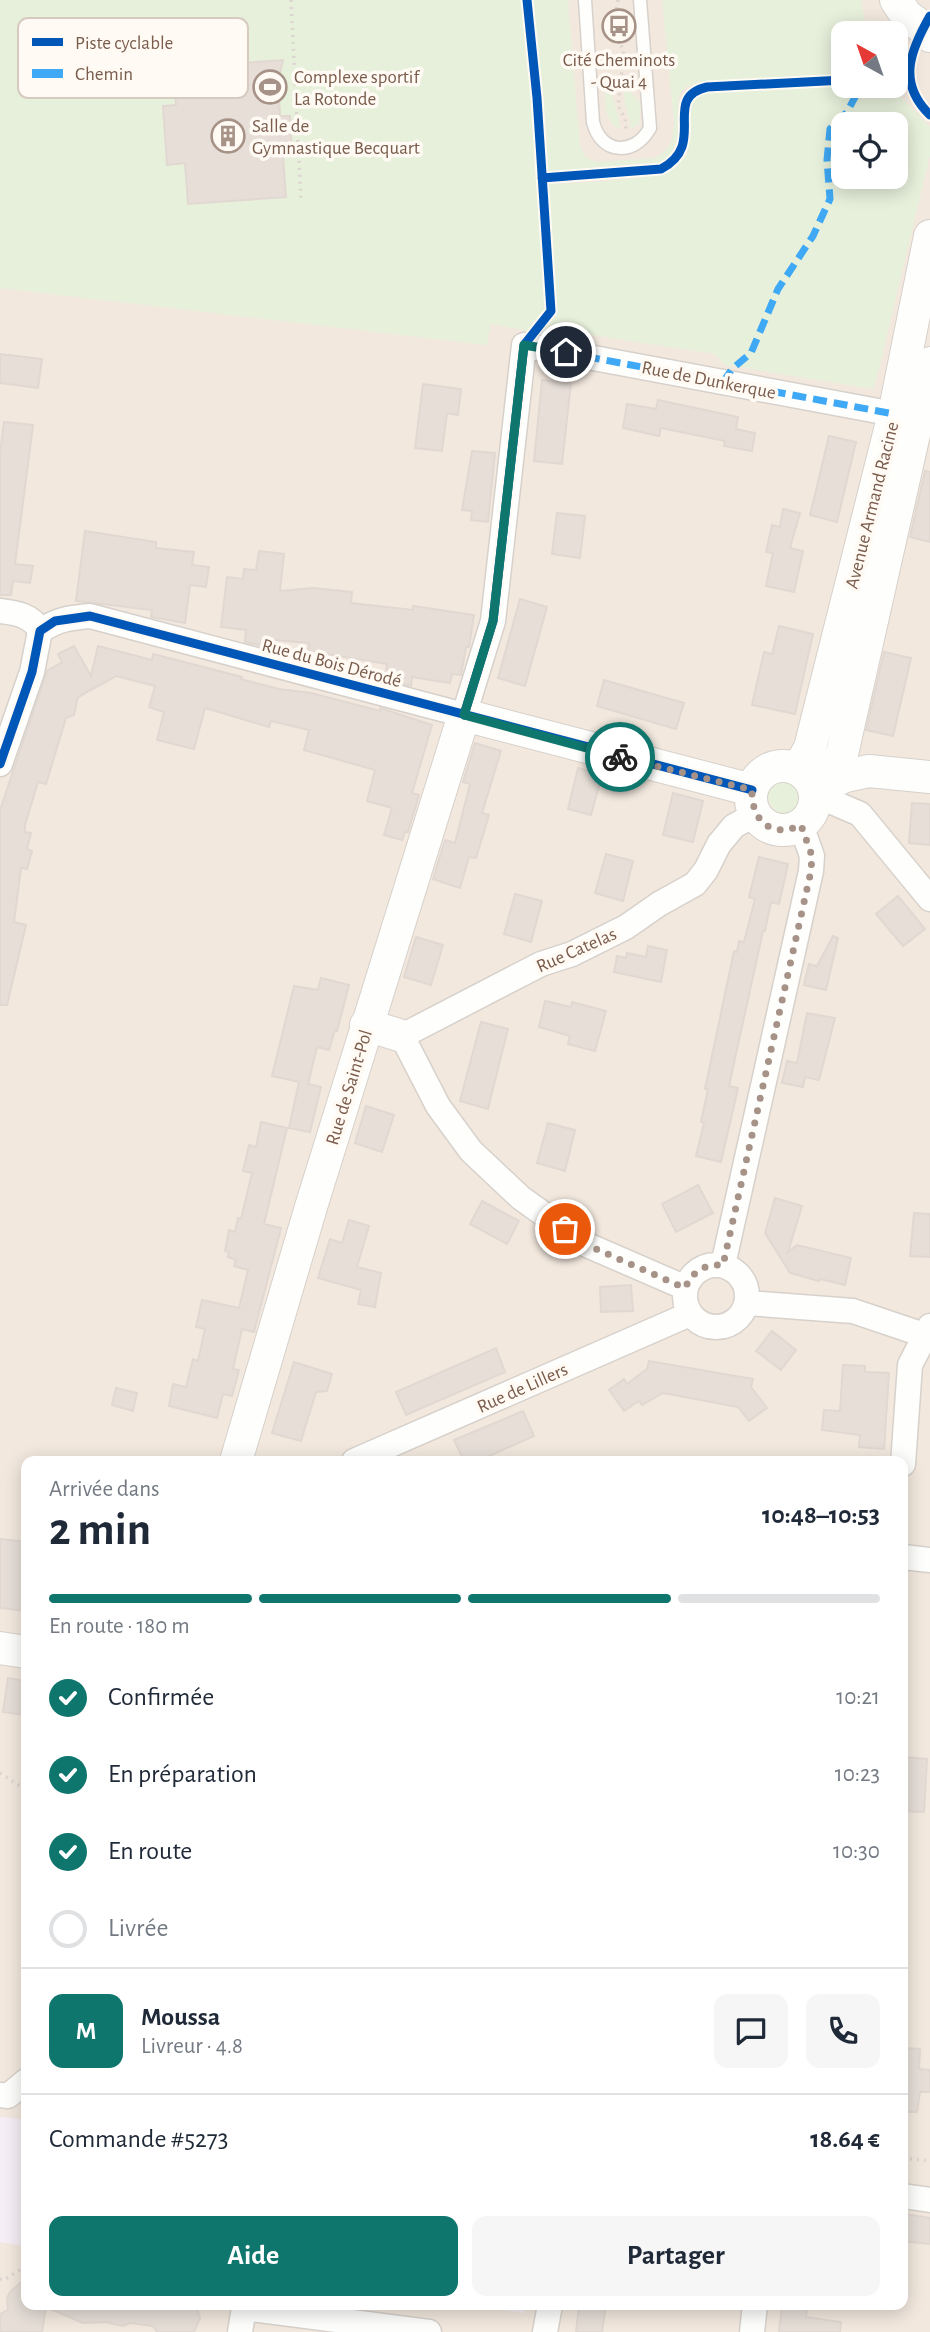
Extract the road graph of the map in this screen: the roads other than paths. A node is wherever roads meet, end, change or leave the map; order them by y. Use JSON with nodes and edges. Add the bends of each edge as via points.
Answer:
{"nodes":[{"id":1,"x":585,"y":0,"type":"edge"},
{"id":2,"x":640,"y":0,"type":"edge"},
{"id":3,"x":896,"y":0,"type":"edge"},
{"id":4,"x":928,"y":30,"type":"edge"},
{"id":5,"x":930,"y":236,"type":"edge"},
{"id":6,"x":930,"y":363,"type":"edge"},
{"id":7,"x":914,"y":411,"type":"edge"},
{"id":8,"x":0,"y":611,"type":"edge"},
{"id":9,"x":40,"y":631,"type":"junction"},
{"id":10,"x":464,"y":715,"type":"junction"},
{"id":11,"x":0,"y":764,"type":"edge"},
{"id":12,"x":930,"y":777,"type":"edge"},
{"id":13,"x":811,"y":785,"type":"junction"},
{"id":14,"x":754,"y":802,"type":"junction"},
{"id":15,"x":801,"y":825,"type":"junction"},
{"id":16,"x":930,"y":899,"type":"edge"},
{"id":17,"x":366,"y":1025,"type":"junction"},
{"id":18,"x":401,"y":1036,"type":"junction"},
{"id":19,"x":723,"y":1265,"type":"junction"},
{"id":20,"x":685,"y":1288,"type":"junction"},
{"id":21,"x":747,"y":1303,"type":"junction"},
{"id":22,"x":690,"y":1314,"type":"junction"},
{"id":23,"x":927,"y":1330,"type":"edge"},
{"id":24,"x":237,"y":1456,"type":"edge"},
{"id":25,"x":365,"y":1456,"type":"edge"},
{"id":26,"x":904,"y":1456,"type":"edge"},
{"id":27,"x":908,"y":1558,"type":"edge"},
{"id":28,"x":930,"y":1560,"type":"edge"},
{"id":29,"x":0,"y":1648,"type":"edge"},
{"id":30,"x":21,"y":1651,"type":"edge"},
{"id":31,"x":21,"y":2085,"type":"edge"},
{"id":32,"x":0,"y":2095,"type":"edge"},
{"id":33,"x":908,"y":2197,"type":"edge"},
{"id":34,"x":930,"y":2200,"type":"edge"},
{"id":35,"x":244,"y":2310,"type":"edge"},
{"id":36,"x":259,"y":2310,"type":"edge"},
{"id":37,"x":549,"y":2310,"type":"edge"},
{"id":38,"x":754,"y":2310,"type":"edge"},
{"id":39,"x":240,"y":2332,"type":"edge"},
{"id":40,"x":429,"y":2332,"type":"edge"},
{"id":41,"x":545,"y":2332,"type":"edge"},
{"id":42,"x":752,"y":2332,"type":"edge"}],
"edges":[{"from":1,"to":2,"type":"lane","via":[[596,136],[617,148],[640,142],[650,128]]},
{"from":3,"to":4,"type":"street","via":[[906,15]]},
{"from":5,"to":7,"type":"street","name":"Avenue Armand Racine"},
{"from":6,"to":7,"type":"street","name":"Avenue Armand Racine"},
{"from":7,"to":10,"type":"street","name":"Rue de Dunkerque","via":[[524,345],[493,621]]},
{"from":7,"to":13,"type":"street","name":"Avenue Armand Racine","via":[[842,754],[833,769]]},
{"from":8,"to":9,"type":"street","via":[[21,614]]},
{"from":9,"to":10,"type":"street","name":"Rue du Bois Dérodé","via":[[55,621],[90,616]]},
{"from":9,"to":11,"type":"street","via":[[32,671]]},
{"from":10,"to":14,"type":"street","name":"Rue du Bois Dérodé"},
{"from":10,"to":17,"type":"street","name":"Rue de Saint-Pol"},
{"from":12,"to":13,"type":"street","via":[[869,771]]},
{"from":13,"to":14,"type":"street","via":[[787,766],[775,766],[757,780]]},
{"from":13,"to":15,"type":"street","via":[[815,807]]},
{"from":13,"to":16,"type":"street","via":[[860,814]]},
{"from":14,"to":15,"type":"street","via":[[768,826],[785,830]]},
{"from":14,"to":18,"type":"street","name":"Rue Catelas","via":[[719,844],[695,884],[626,927],[541,964]]},
{"from":15,"to":19,"type":"street","via":[[812,856],[811,871]]},
{"from":17,"to":18,"type":"street"},
{"from":17,"to":24,"type":"street","name":"Rue de Saint-Pol"},
{"from":18,"to":20,"type":"street","via":[[438,1106],[471,1151],[521,1198],[587,1245]]},
{"from":19,"to":20,"type":"street","via":[[704,1267]]},
{"from":19,"to":21,"type":"street","via":[[739,1274]]},
{"from":20,"to":22,"type":"street"},
{"from":21,"to":22,"type":"street","via":[[741,1316],[720,1328],[700,1323]]},
{"from":21,"to":23,"type":"street","via":[[853,1311]]},
{"from":22,"to":25,"type":"street","name":"Rue de Lillers"},
{"from":23,"to":26,"type":"street","via":[[910,1365]]},
{"from":27,"to":28,"type":"street"},
{"from":29,"to":30,"type":"street"},
{"from":31,"to":32,"type":"street","via":[[8,2096]]},
{"from":33,"to":34,"type":"street"},
{"from":35,"to":39,"type":"street"},
{"from":36,"to":40,"type":"street"},
{"from":37,"to":41,"type":"street"},
{"from":38,"to":42,"type":"street"}]}
